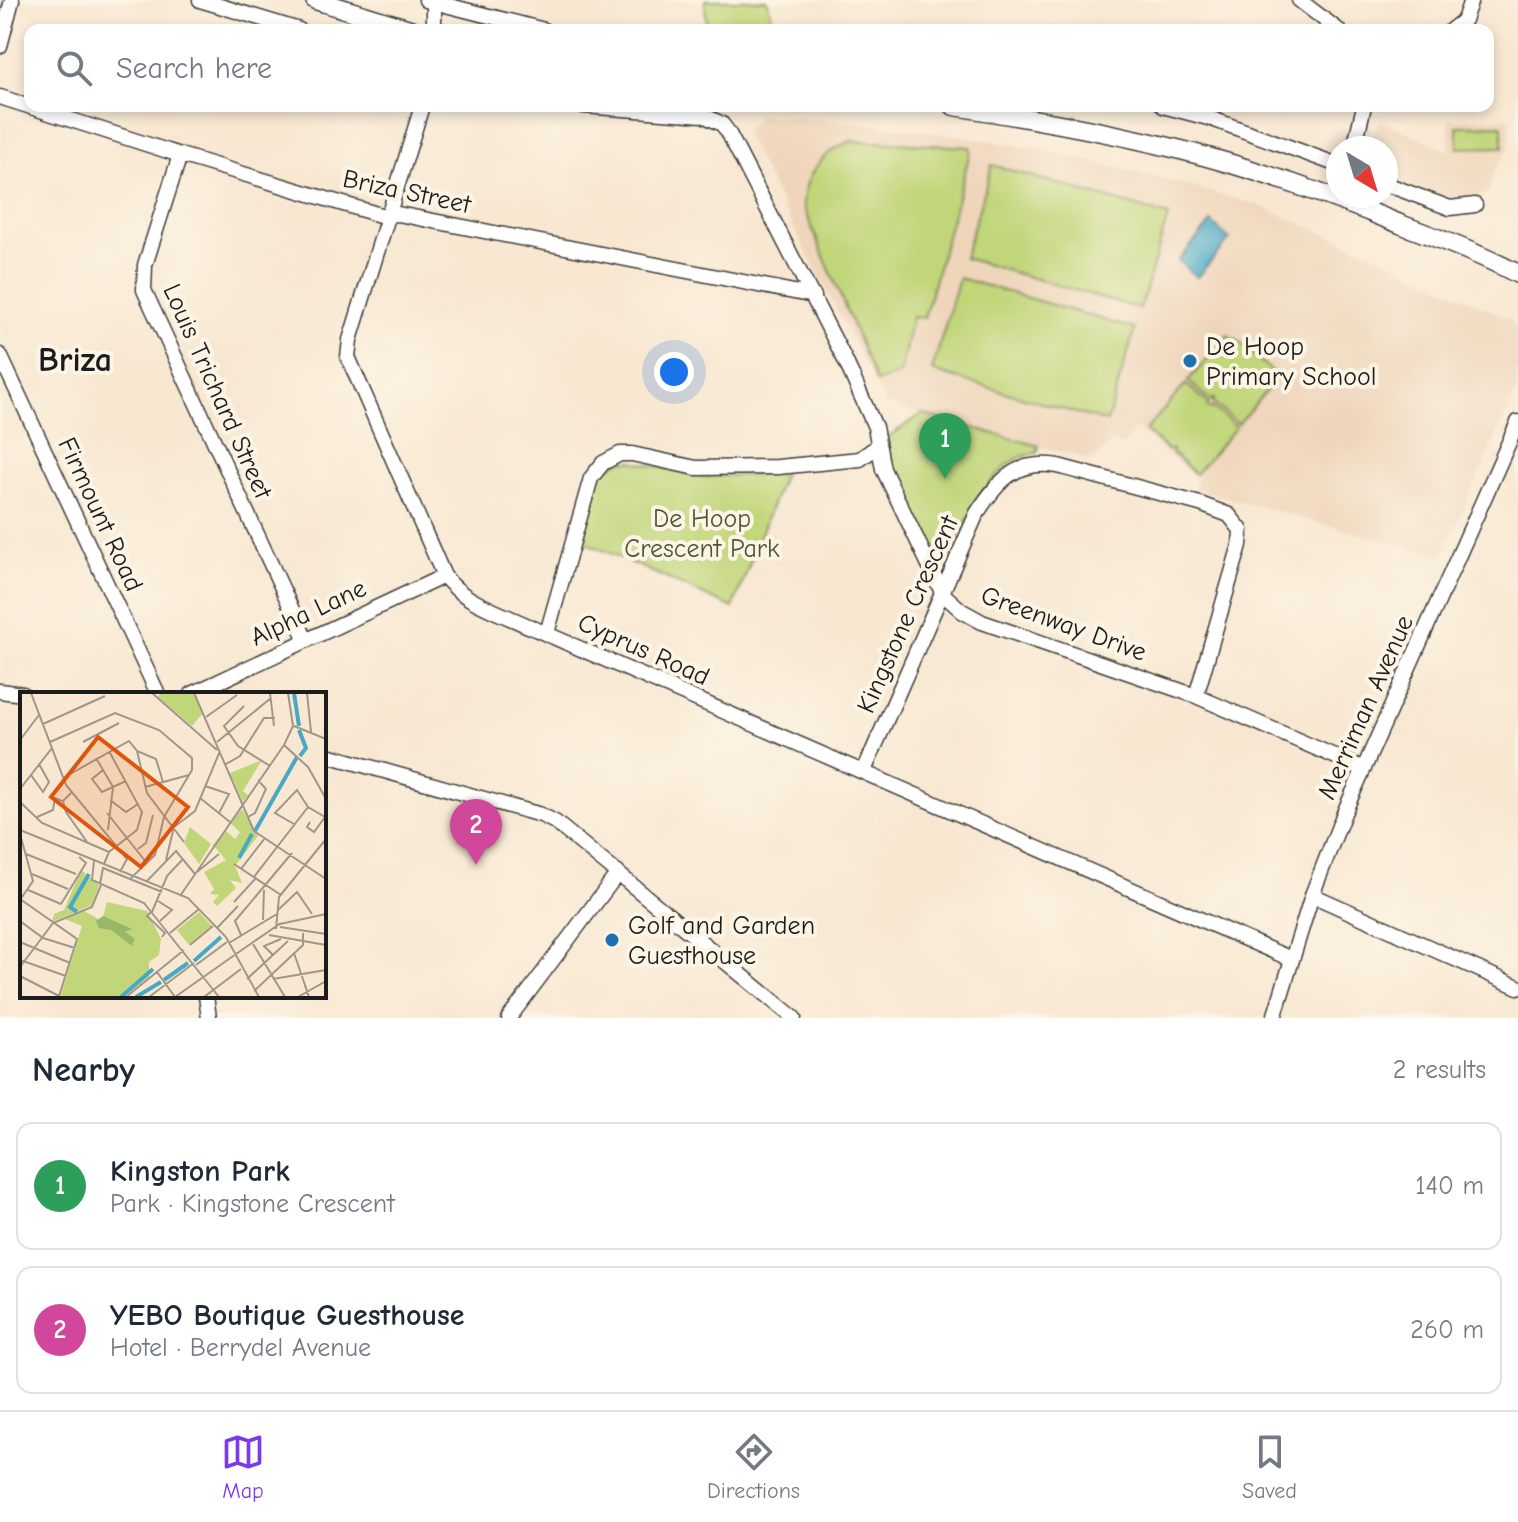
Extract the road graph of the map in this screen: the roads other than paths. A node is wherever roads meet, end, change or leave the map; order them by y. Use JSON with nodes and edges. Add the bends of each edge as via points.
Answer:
{"nodes":[{"id":1,"x":12,"y":0,"type":"edge"},
{"id":2,"x":200,"y":0,"type":"edge"},
{"id":3,"x":315,"y":0,"type":"edge"},
{"id":4,"x":1299,"y":0,"type":"edge"},
{"id":5,"x":1471,"y":0,"type":"edge"},
{"id":6,"x":431,"y":1,"type":"edge"},
{"id":7,"x":279,"y":24,"type":"edge"},
{"id":8,"x":393,"y":24,"type":"edge"},
{"id":9,"x":433,"y":24,"type":"edge"},
{"id":10,"x":521,"y":24,"type":"edge"},
{"id":11,"x":1330,"y":24,"type":"edge"},
{"id":12,"x":1459,"y":24,"type":"edge"},
{"id":13,"x":0,"y":46,"type":"edge"},
{"id":14,"x":0,"y":97,"type":"edge"},
{"id":15,"x":24,"y":105,"type":"edge"},
{"id":16,"x":47,"y":112,"type":"edge"},
{"id":17,"x":420,"y":112,"type":"edge"},
{"id":18,"x":648,"y":112,"type":"edge"},
{"id":19,"x":991,"y":112,"type":"edge"},
{"id":20,"x":1186,"y":112,"type":"edge"},
{"id":21,"x":1363,"y":112,"type":"edge"},
{"id":22,"x":1357,"y":136,"type":"edge"},
{"id":23,"x":180,"y":155,"type":"junction"},
{"id":24,"x":1326,"y":161,"type":"edge"},
{"id":25,"x":1398,"y":188,"type":"edge"},
{"id":26,"x":1326,"y":193,"type":"edge"},
{"id":27,"x":1475,"y":205,"type":"dead end"},
{"id":28,"x":1365,"y":208,"type":"edge"},
{"id":29,"x":389,"y":214,"type":"junction"},
{"id":30,"x":1518,"y":274,"type":"edge"},
{"id":31,"x":814,"y":296,"type":"junction"},
{"id":32,"x":0,"y":355,"type":"edge"},
{"id":33,"x":1518,"y":422,"type":"edge"},
{"id":34,"x":878,"y":446,"type":"junction"},
{"id":35,"x":444,"y":576,"type":"junction"},
{"id":36,"x":943,"y":594,"type":"junction"},
{"id":37,"x":547,"y":633,"type":"junction"},
{"id":38,"x":306,"y":640,"type":"junction"},
{"id":39,"x":207,"y":690,"type":"edge"},
{"id":40,"x":0,"y":691,"type":"edge"},
{"id":41,"x":157,"y":692,"type":"edge"},
{"id":42,"x":20,"y":694,"type":"edge"},
{"id":43,"x":1196,"y":696,"type":"junction"},
{"id":44,"x":326,"y":755,"type":"edge"},
{"id":45,"x":1364,"y":769,"type":"junction"},
{"id":46,"x":864,"y":771,"type":"junction"},
{"id":47,"x":618,"y":873,"type":"junction"},
{"id":48,"x":1312,"y":895,"type":"junction"},
{"id":49,"x":1291,"y":959,"type":"junction"},
{"id":50,"x":1518,"y":987,"type":"edge"},
{"id":51,"x":206,"y":998,"type":"edge"},
{"id":52,"x":209,"y":1018,"type":"edge"},
{"id":53,"x":509,"y":1018,"type":"edge"},
{"id":54,"x":794,"y":1018,"type":"edge"},
{"id":55,"x":1274,"y":1018,"type":"edge"}],
"edges":[{"from":1,"to":13,"type":"street"},
{"from":2,"to":7,"type":"street"},
{"from":3,"to":8,"type":"street"},
{"from":4,"to":11,"type":"street"},
{"from":5,"to":12,"type":"street"},
{"from":6,"to":9,"type":"street"},
{"from":6,"to":10,"type":"street"},
{"from":14,"to":15,"type":"street","name":"Briza Street"},
{"from":16,"to":23,"type":"street","name":"Briza Street"},
{"from":17,"to":29,"type":"street","name":"Cyprus Road"},
{"from":18,"to":31,"type":"street","name":"Greenway Drive","via":[[703,115],[722,124]]},
{"from":19,"to":26,"type":"street","via":[[1181,150]]},
{"from":20,"to":24,"type":"street"},
{"from":21,"to":22,"type":"street"},
{"from":23,"to":29,"type":"street","name":"Briza Street"},
{"from":23,"to":38,"type":"street","name":"Louis Trichard Street","via":[[145,265],[144,290]]},
{"from":25,"to":27,"type":"street","via":[[1450,208]]},
{"from":28,"to":30,"type":"street"},
{"from":29,"to":31,"type":"street","name":"Briza Street"},
{"from":29,"to":35,"type":"street","name":"Cyprus Road","via":[[348,357]]},
{"from":31,"to":34,"type":"street","name":"Greenway Drive","via":[[869,412]]},
{"from":32,"to":41,"type":"street","name":"Firmount Road"},
{"from":33,"to":45,"type":"street","name":"Merriman Avenue"},
{"from":34,"to":36,"type":"street","name":"Greenway Drive","via":[[883,469]]},
{"from":34,"to":37,"type":"street","via":[[860,459],[778,467],[696,468],[632,454],[611,457],[591,478]]},
{"from":35,"to":37,"type":"street","name":"Cyprus Road","via":[[474,602]]},
{"from":35,"to":38,"type":"street","name":"Alpha Lane"},
{"from":36,"to":43,"type":"street","name":"Greenway Drive","via":[[982,622]]},
{"from":36,"to":43,"type":"street","name":"Kingstone Crescent","via":[[977,513],[1000,482],[1023,467],[1058,466],[1219,511],[1234,519],[1242,537]]},
{"from":36,"to":46,"type":"street","name":"Kingstone Crescent"},
{"from":37,"to":46,"type":"street","name":"Cyprus Road"},
{"from":38,"to":39,"type":"street","name":"Alpha Lane"},
{"from":40,"to":42,"type":"street"},
{"from":43,"to":45,"type":"street","name":"Greenway Drive"},
{"from":44,"to":47,"type":"street","via":[[541,815]]},
{"from":45,"to":48,"type":"street","name":"Merriman Avenue"},
{"from":46,"to":49,"type":"street","name":"Cyprus Road"},
{"from":47,"to":53,"type":"street"},
{"from":47,"to":54,"type":"street"},
{"from":48,"to":49,"type":"street","name":"Merriman Avenue"},
{"from":48,"to":50,"type":"street"},
{"from":49,"to":55,"type":"street","name":"Merriman Avenue"},
{"from":51,"to":52,"type":"street"}]}
